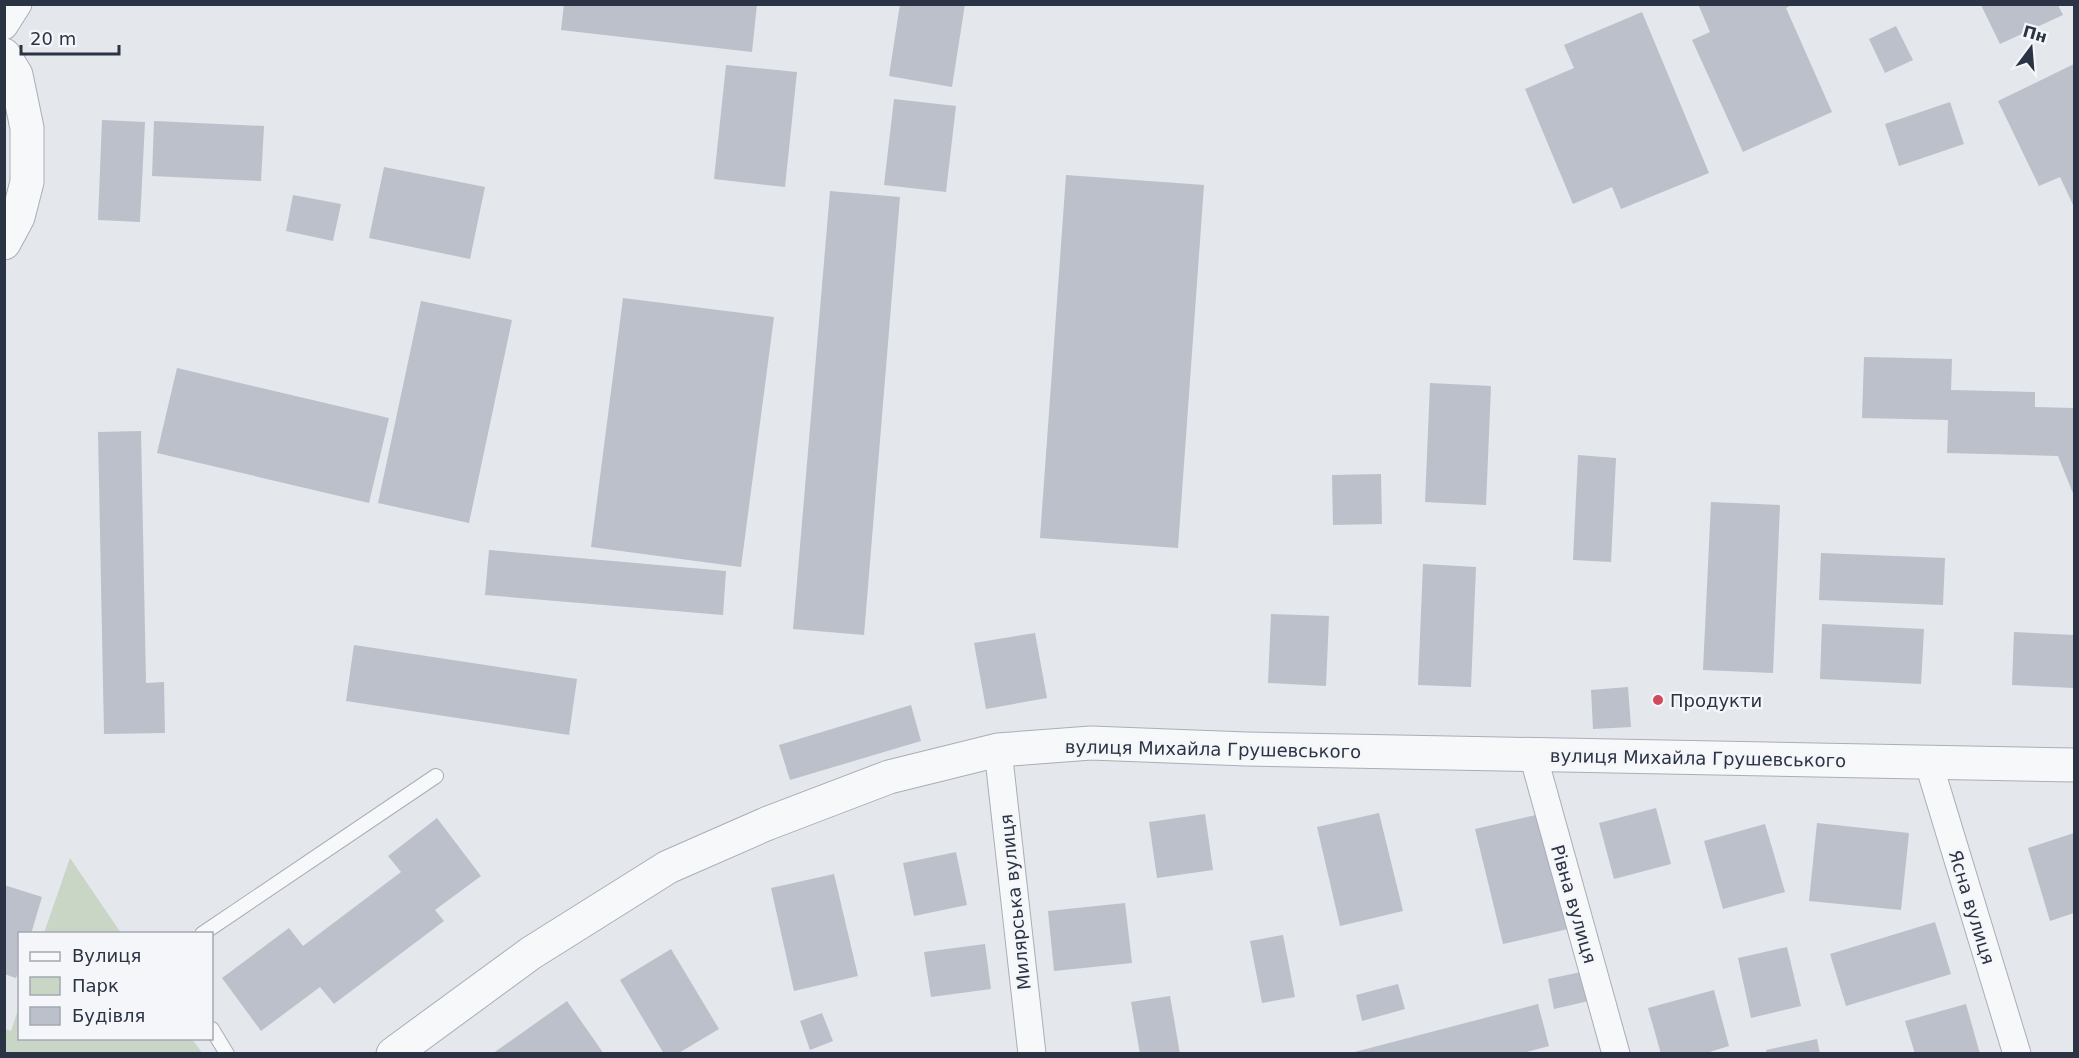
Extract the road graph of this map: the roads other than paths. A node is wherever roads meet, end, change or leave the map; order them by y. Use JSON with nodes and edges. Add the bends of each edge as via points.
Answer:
{"nodes":[{"id":1,"x":18,"y":4,"type":"edge"},
{"id":2,"x":4,"y":27,"type":"edge"},
{"id":3,"x":4,"y":55,"type":"edge"},
{"id":4,"x":4,"y":243,"type":"edge"},
{"id":5,"x":998,"y":750,"type":"junction"},
{"id":6,"x":1533,"y":755,"type":"junction"},
{"id":7,"x":1928,"y":761,"type":"junction"},
{"id":8,"x":2074,"y":765,"type":"edge"},
{"id":9,"x":436,"y":776,"type":"dead end"},
{"id":10,"x":203,"y":932,"type":"edge"},
{"id":11,"x":213,"y":1031,"type":"edge"},
{"id":12,"x":227,"y":1053,"type":"edge"},
{"id":13,"x":393,"y":1053,"type":"edge"},
{"id":14,"x":1032,"y":1053,"type":"edge"},
{"id":15,"x":1616,"y":1053,"type":"edge"},
{"id":16,"x":2017,"y":1053,"type":"edge"}],
"edges":[{"from":1,"to":2,"type":"street"},
{"from":3,"to":4,"type":"street","via":[[16,75],[27,128],[27,182],[18,217]]},
{"from":5,"to":6,"type":"street","name":"вулиця Михайла Грушевського","via":[[1091,743]]},
{"from":5,"to":13,"type":"street","name":"вулиця Михайла Грушевського","via":[[889,777],[668,867],[531,954]]},
{"from":5,"to":14,"type":"street","name":"Милярська вулиця"},
{"from":6,"to":7,"type":"street","name":"вулиця Михайла Грушевського"},
{"from":6,"to":15,"type":"street","name":"Рівна вулиця"},
{"from":7,"to":8,"type":"street","name":"вулиця Михайла Грушевського"},
{"from":7,"to":16,"type":"street","name":"Ясна вулиця"},
{"from":9,"to":10,"type":"lane"},
{"from":11,"to":12,"type":"lane"}]}
